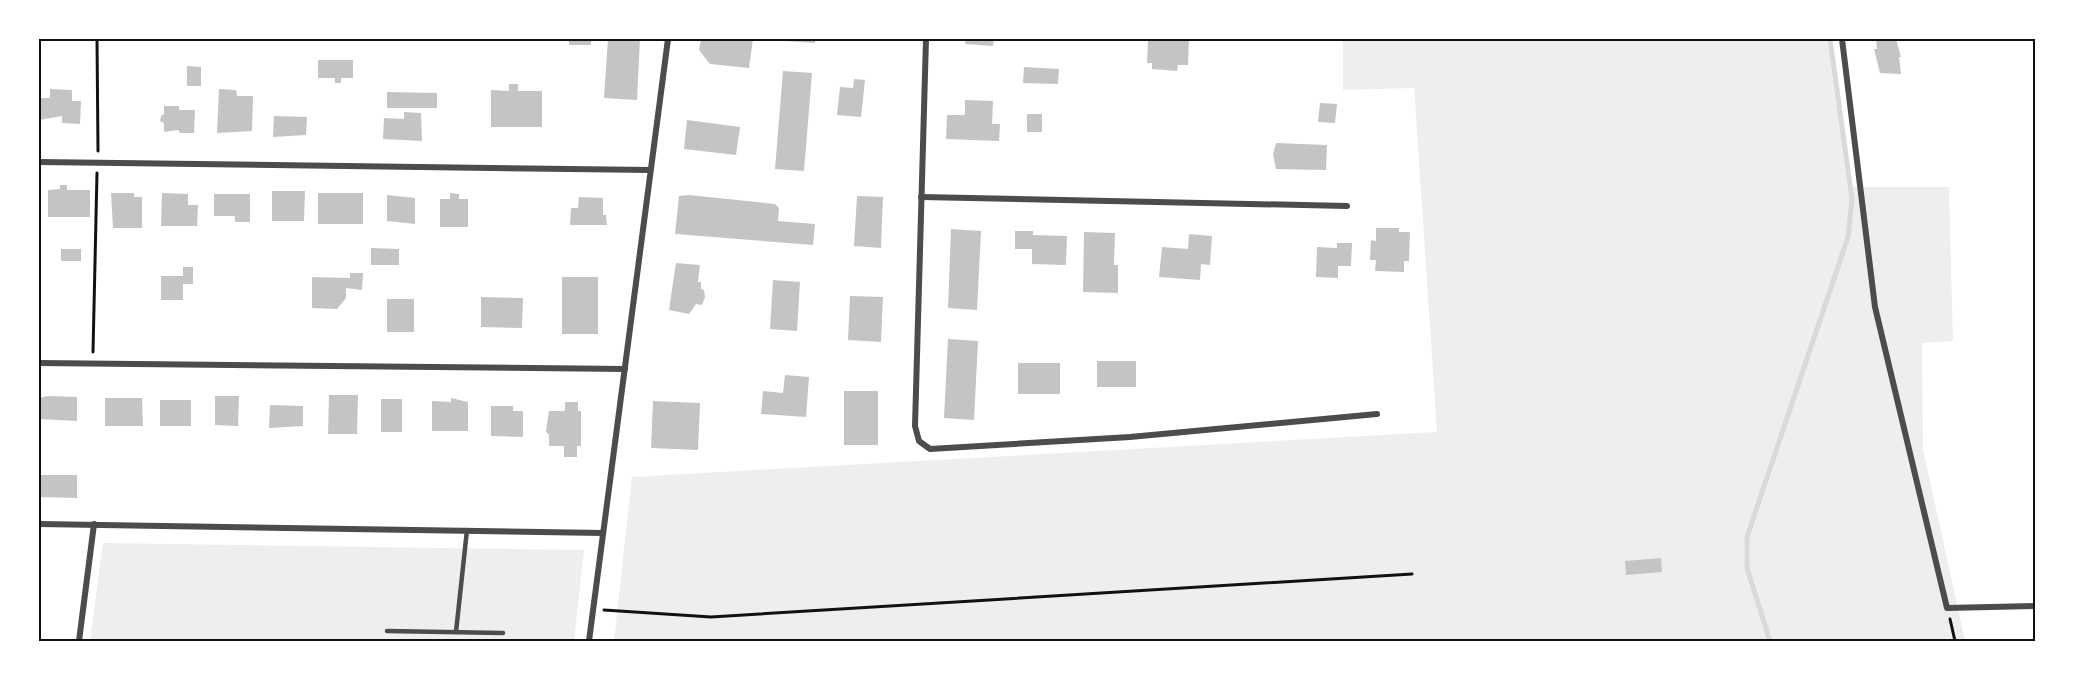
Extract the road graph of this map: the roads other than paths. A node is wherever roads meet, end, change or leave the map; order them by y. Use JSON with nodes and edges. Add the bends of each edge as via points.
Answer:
{"nodes":[{"id":1,"x":668,"y":39,"type":"edge"},
{"id":2,"x":926,"y":39,"type":"edge"},
{"id":3,"x":1842,"y":39,"type":"edge"},
{"id":4,"x":39,"y":162,"type":"edge"},
{"id":5,"x":650,"y":171,"type":"junction"},
{"id":6,"x":921,"y":197,"type":"junction"},
{"id":7,"x":1347,"y":206,"type":"dead end"},
{"id":8,"x":39,"y":363,"type":"edge"},
{"id":9,"x":625,"y":369,"type":"junction"},
{"id":10,"x":1377,"y":414,"type":"dead end"},
{"id":11,"x":39,"y":524,"type":"edge"},
{"id":12,"x":94,"y":524,"type":"junction"},
{"id":13,"x":467,"y":530,"type":"junction"},
{"id":14,"x":603,"y":533,"type":"junction"},
{"id":15,"x":2035,"y":606,"type":"edge"},
{"id":16,"x":387,"y":631,"type":"dead end"},
{"id":17,"x":456,"y":632,"type":"junction"},
{"id":18,"x":502,"y":633,"type":"dead end"},
{"id":19,"x":79,"y":641,"type":"edge"},
{"id":20,"x":589,"y":641,"type":"edge"}],
"edges":[{"from":1,"to":5,"type":"street"},
{"from":2,"to":6,"type":"street"},
{"from":3,"to":15,"type":"street","via":[[1875,307],[1947,608]]},
{"from":4,"to":5,"type":"street"},
{"from":5,"to":9,"type":"street"},
{"from":6,"to":7,"type":"street"},
{"from":6,"to":10,"type":"street","via":[[915,426],[918,441],[930,449],[1130,437]]},
{"from":8,"to":9,"type":"street"},
{"from":9,"to":14,"type":"street"},
{"from":11,"to":12,"type":"street"},
{"from":12,"to":13,"type":"street"},
{"from":12,"to":19,"type":"street"},
{"from":13,"to":14,"type":"street"},
{"from":13,"to":17,"type":"lane"},
{"from":14,"to":20,"type":"street"},
{"from":16,"to":17,"type":"lane"},
{"from":17,"to":18,"type":"lane"}]}
